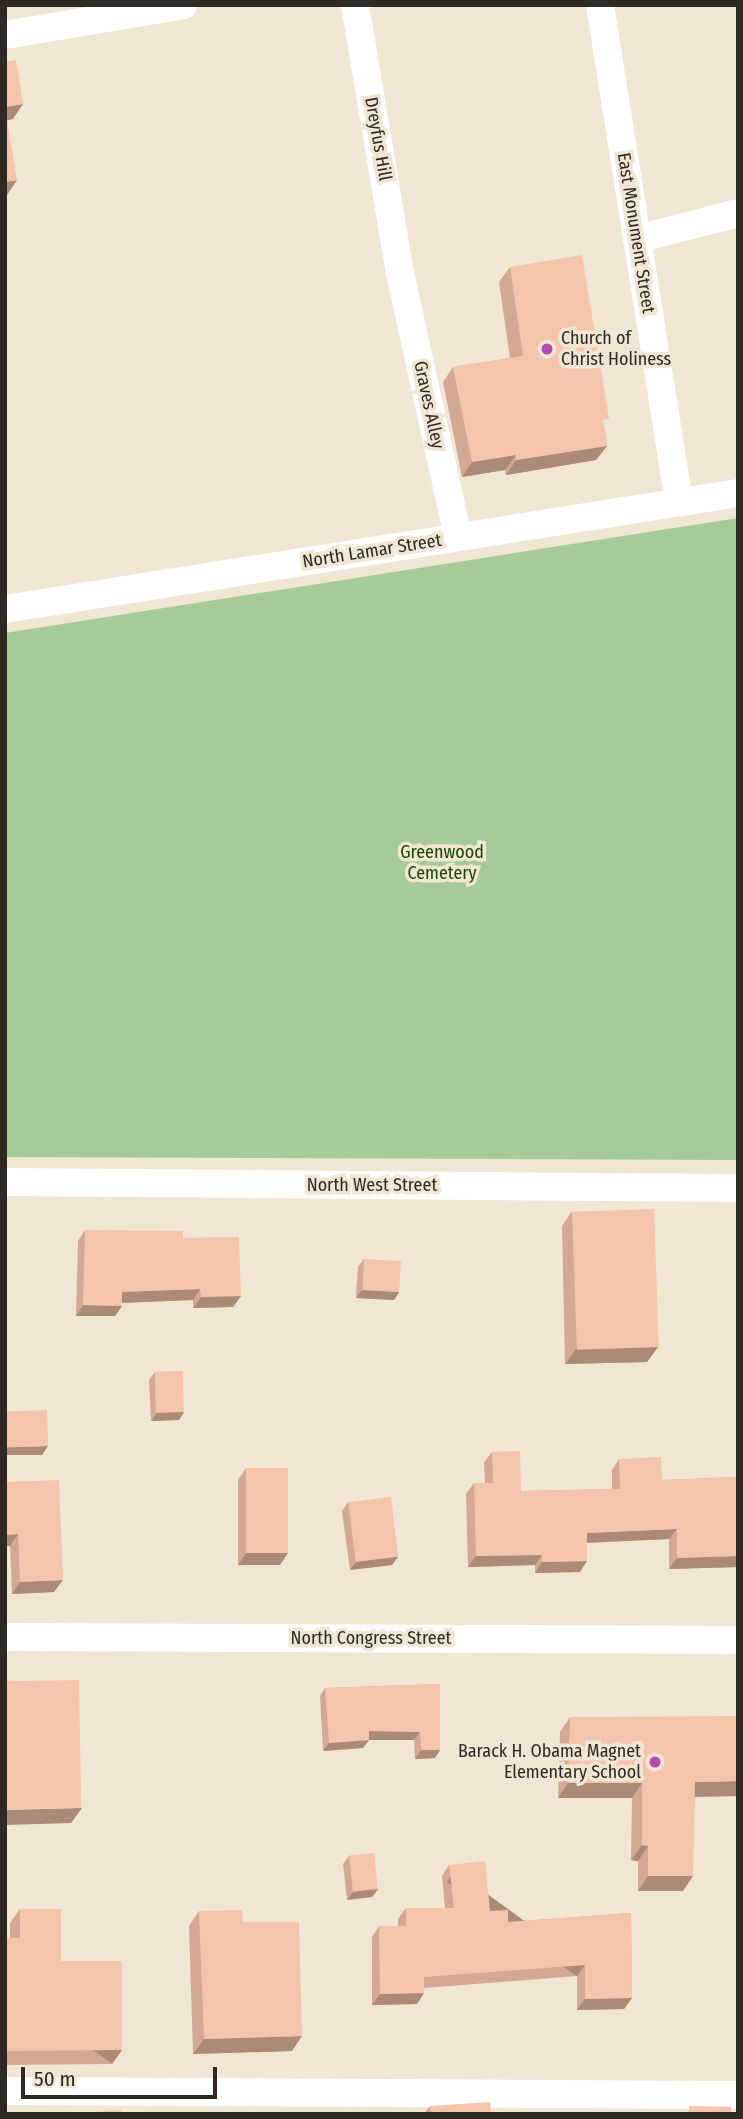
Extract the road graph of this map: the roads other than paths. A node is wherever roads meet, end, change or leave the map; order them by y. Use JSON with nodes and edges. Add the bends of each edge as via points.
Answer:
{"nodes":[{"id":1,"x":184,"y":5,"type":"edge"},
{"id":2,"x":355,"y":5,"type":"edge"},
{"id":3,"x":600,"y":5,"type":"edge"},
{"id":4,"x":5,"y":35,"type":"edge"},
{"id":5,"x":738,"y":213,"type":"edge"},
{"id":6,"x":637,"y":239,"type":"junction"},
{"id":7,"x":400,"y":273,"type":"joint"},
{"id":8,"x":738,"y":493,"type":"edge"},
{"id":9,"x":679,"y":502,"type":"junction"},
{"id":10,"x":458,"y":537,"type":"junction"},
{"id":11,"x":5,"y":609,"type":"edge"},
{"id":12,"x":5,"y":1182,"type":"edge"},
{"id":13,"x":738,"y":1188,"type":"edge"},
{"id":14,"x":5,"y":1637,"type":"edge"},
{"id":15,"x":738,"y":1640,"type":"edge"},
{"id":16,"x":5,"y":2091,"type":"edge"},
{"id":17,"x":738,"y":2095,"type":"edge"},
{"id":18,"x":144,"y":2103,"type":"edge"}],
"edges":[{"from":1,"to":4,"type":"street"},
{"from":2,"to":7,"type":"street","name":"Dreyfus Hill"},
{"from":3,"to":6,"type":"street","name":"East Monument Street"},
{"from":5,"to":6,"type":"street"},
{"from":6,"to":9,"type":"street","name":"East Monument Street"},
{"from":7,"to":10,"type":"street","name":"Graves Alley"},
{"from":8,"to":9,"type":"street","name":"North Lamar Street"},
{"from":9,"to":10,"type":"street","name":"North Lamar Street"},
{"from":10,"to":11,"type":"street","name":"North Lamar Street"},
{"from":12,"to":13,"type":"street","name":"North West Street"},
{"from":14,"to":15,"type":"street","name":"North Congress Street"},
{"from":16,"to":18,"type":"street"},
{"from":17,"to":18,"type":"street"}]}
